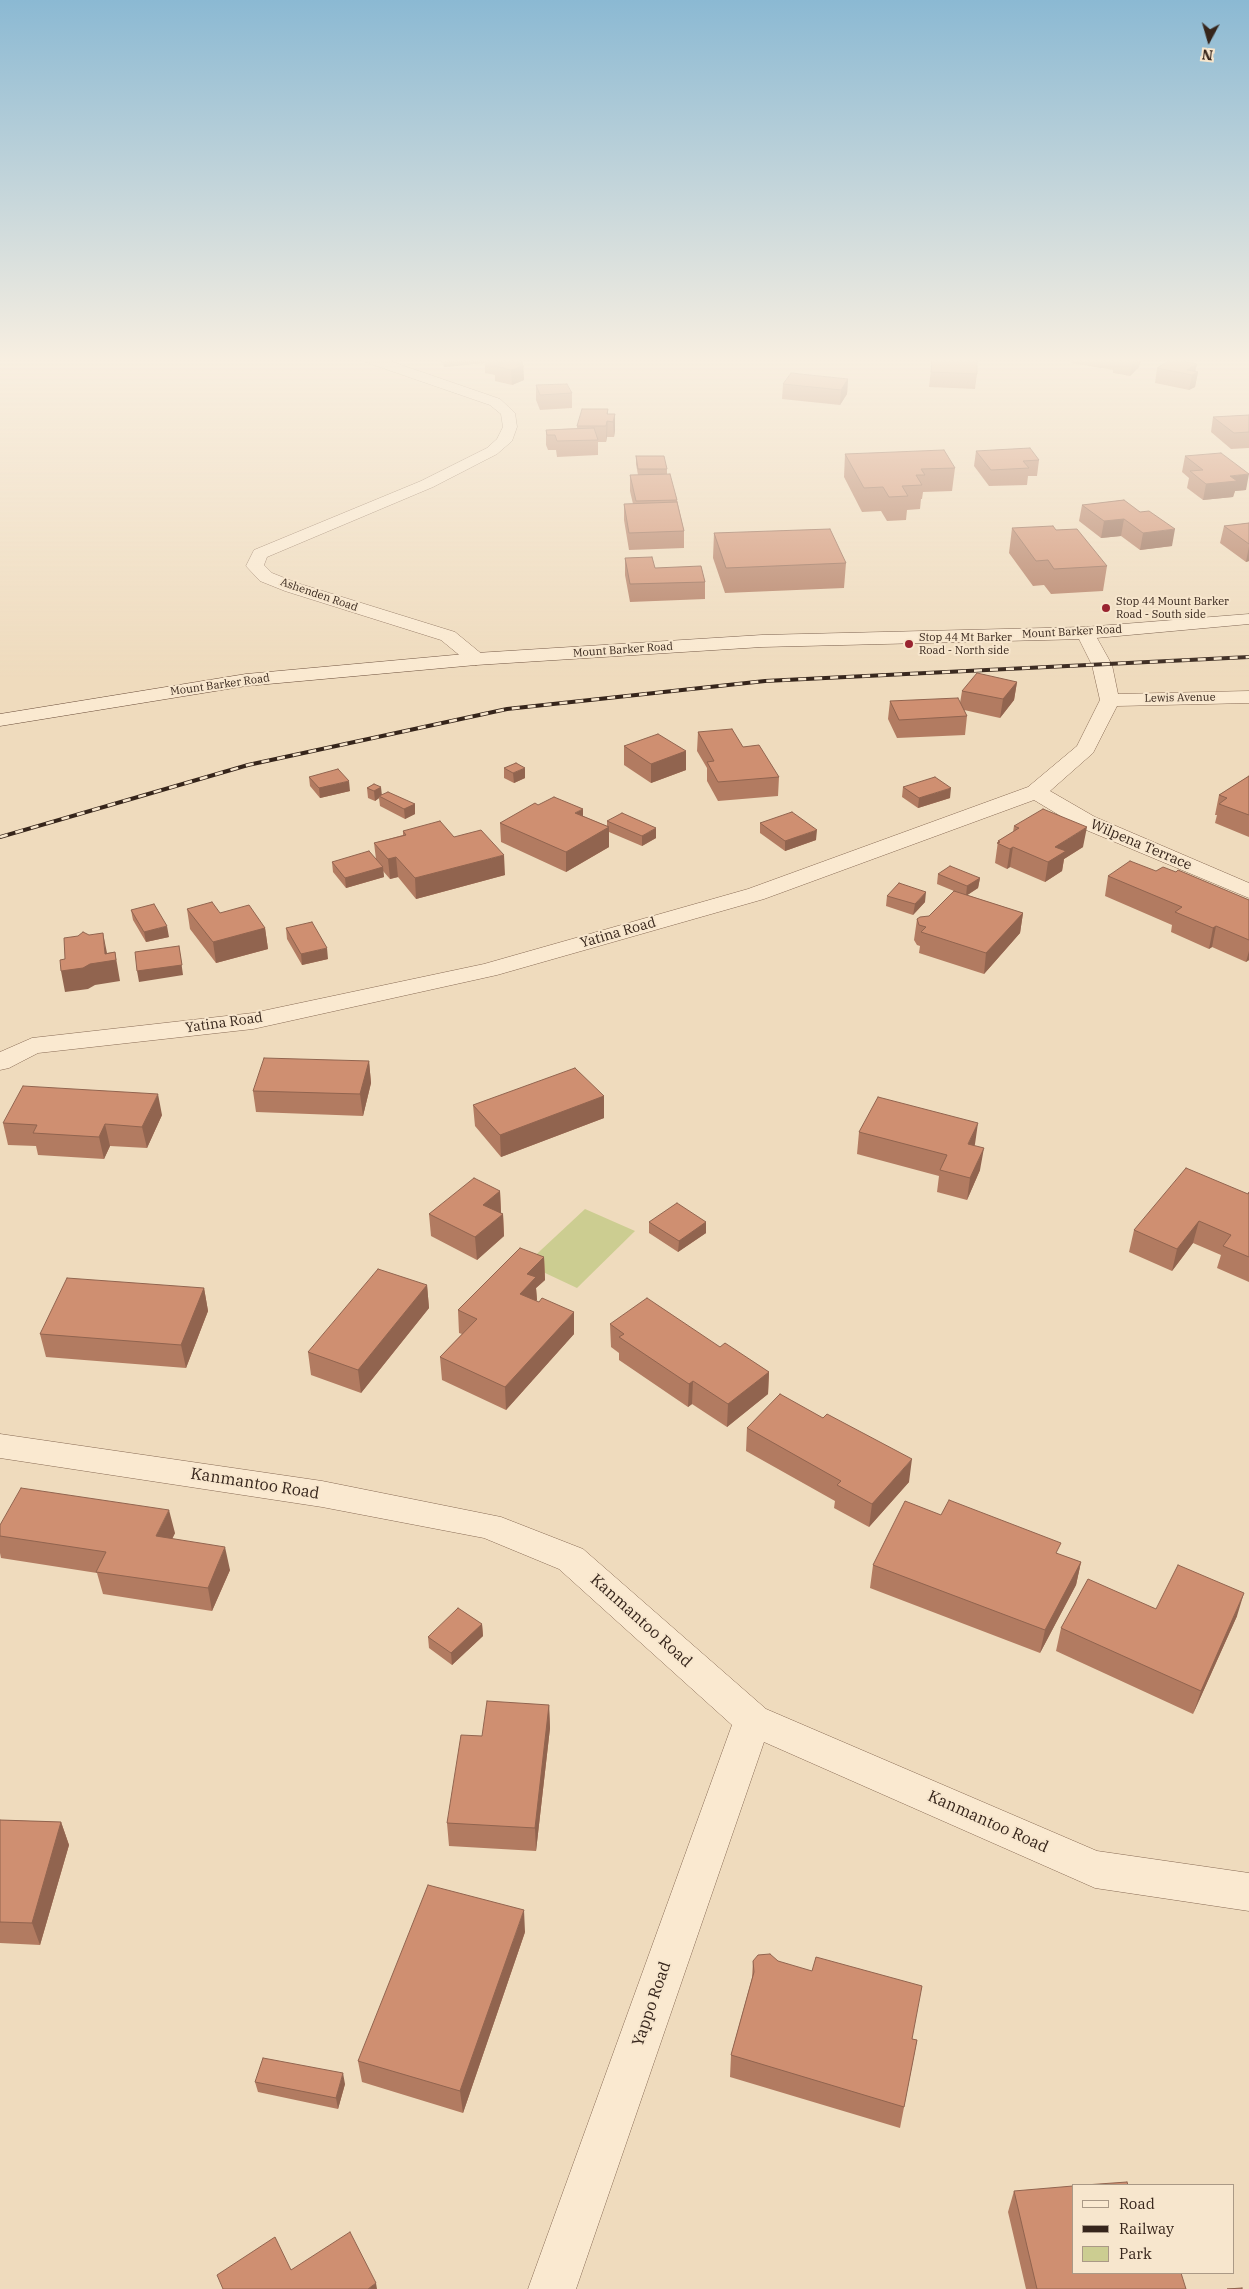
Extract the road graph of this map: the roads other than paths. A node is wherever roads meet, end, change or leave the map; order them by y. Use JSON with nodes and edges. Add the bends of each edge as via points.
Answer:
{"nodes":[{"id":1,"x":463,"y":466,"type":"edge"},
{"id":2,"x":1249,"y":618,"type":"edge"},
{"id":3,"x":1085,"y":633,"type":"junction"},
{"id":4,"x":476,"y":659,"type":"junction"},
{"id":5,"x":1249,"y":697,"type":"edge"},
{"id":6,"x":1110,"y":700,"type":"junction"},
{"id":7,"x":0,"y":720,"type":"edge"},
{"id":8,"x":1036,"y":792,"type":"junction"},
{"id":9,"x":1249,"y":891,"type":"edge"},
{"id":10,"x":0,"y":1062,"type":"edge"},
{"id":11,"x":0,"y":1446,"type":"edge"},
{"id":12,"x":753,"y":1720,"type":"junction"},
{"id":13,"x":1249,"y":1892,"type":"edge"},
{"id":14,"x":552,"y":2289,"type":"edge"}],
"edges":[{"from":1,"to":4,"type":"street","name":"Ashenden Road","via":[[260,554],[256,566],[266,577],[291,587],[448,636]]},
{"from":2,"to":3,"type":"street","name":"Mount Barker Road"},
{"from":3,"to":4,"type":"street","name":"Mount Barker Road","via":[[762,641]]},
{"from":3,"to":6,"type":"street","via":[[1102,665]]},
{"from":4,"to":7,"type":"street","name":"Mount Barker Road","via":[[246,680]]},
{"from":5,"to":6,"type":"street","name":"Lewis Avenue"},
{"from":6,"to":8,"type":"street","name":"Yatina Road","via":[[1086,749]]},
{"from":8,"to":9,"type":"street","name":"Wilpena Terrace","via":[[1087,822]]},
{"from":8,"to":10,"type":"street","name":"Yatina Road","via":[[756,894],[488,970],[253,1021],[32,1046]]},
{"from":11,"to":12,"type":"street","name":"Kanmantoo Road","via":[[322,1494],[490,1526],[571,1559]]},
{"from":12,"to":13,"type":"street","name":"Kanmantoo Road","via":[[1095,1869]]},
{"from":12,"to":14,"type":"street","name":"Yappo Road"}]}
